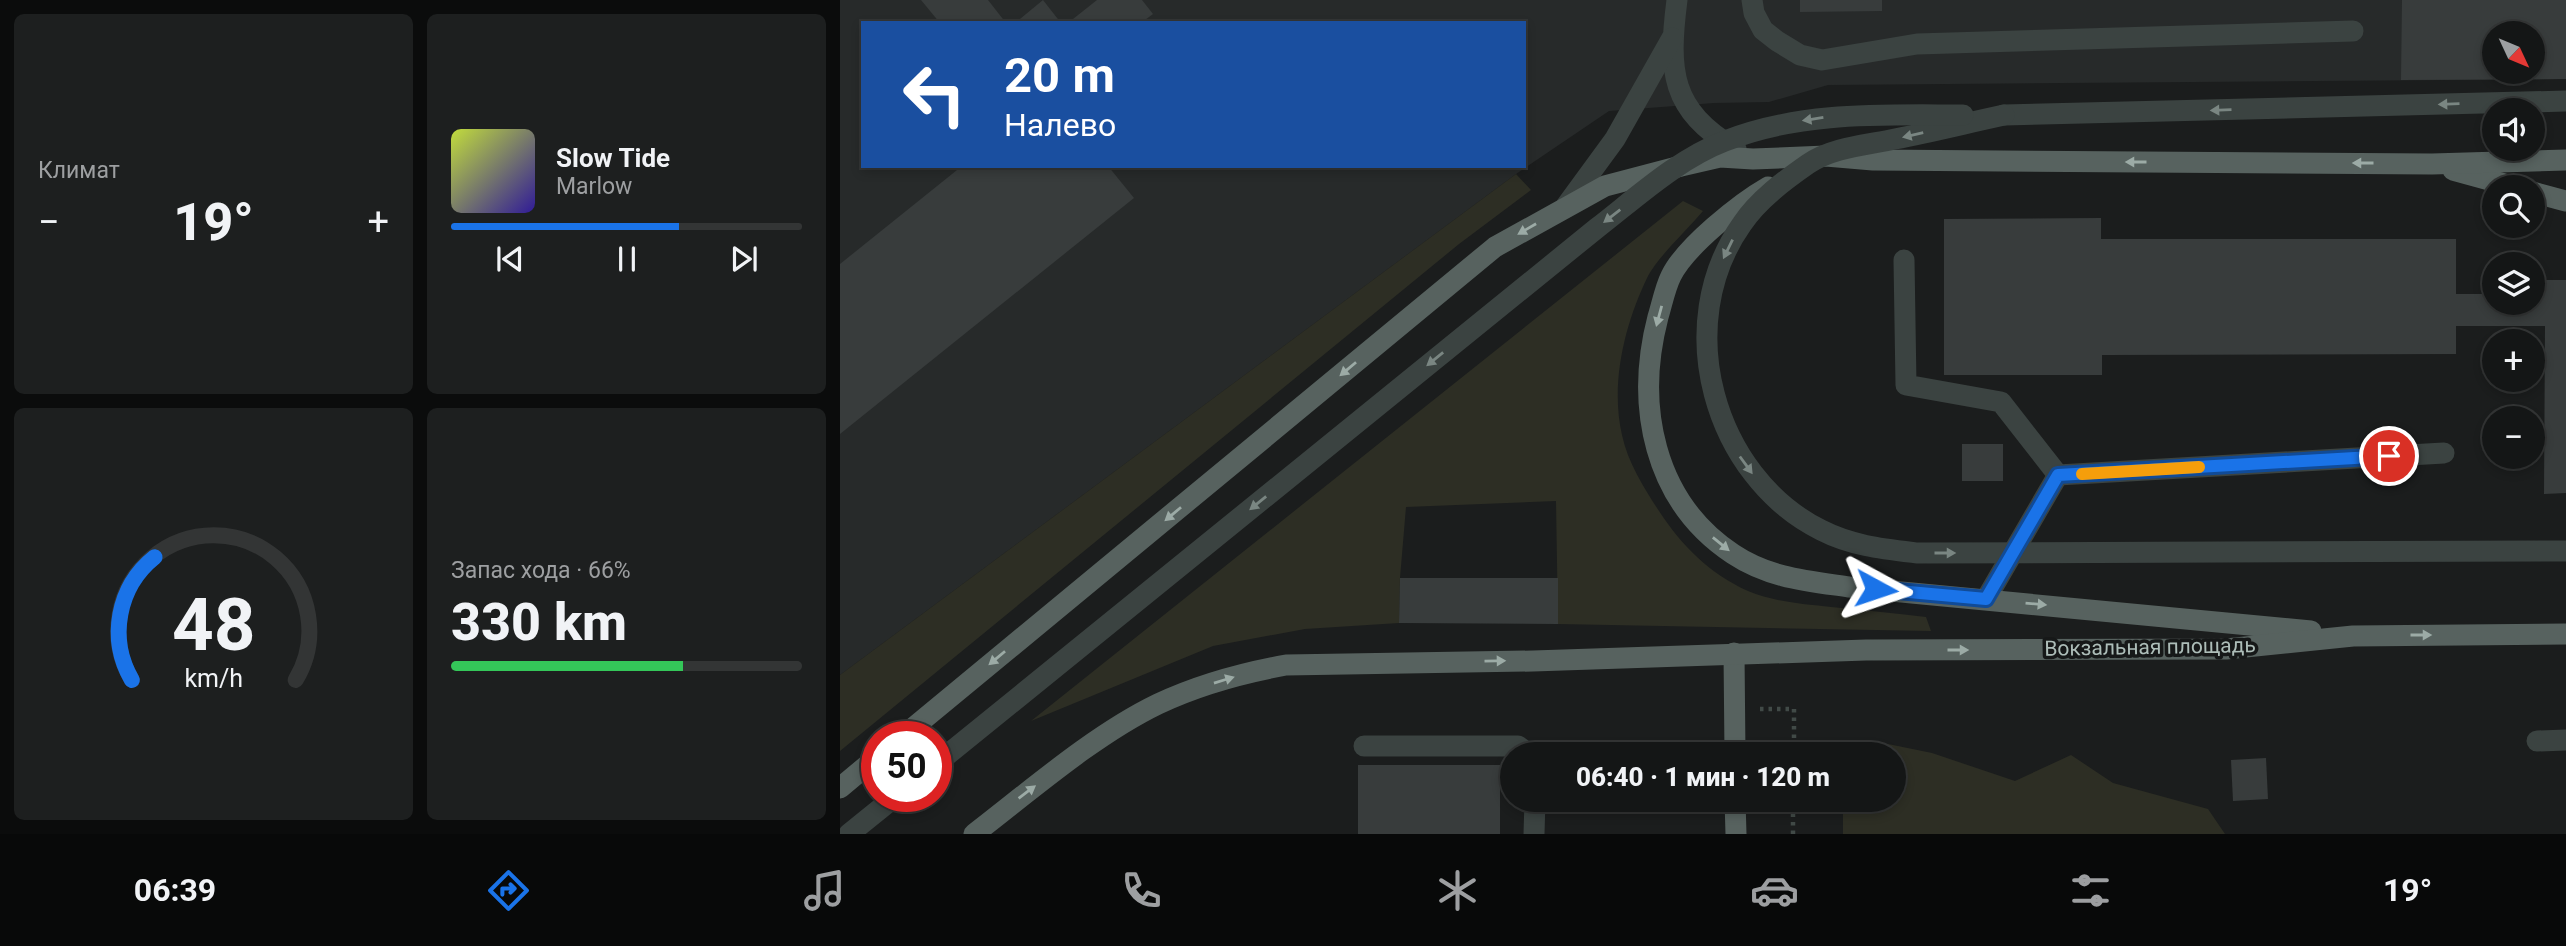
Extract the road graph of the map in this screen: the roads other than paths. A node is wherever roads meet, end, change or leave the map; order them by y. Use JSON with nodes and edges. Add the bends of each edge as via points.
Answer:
{"nodes":[{"id":1,"x":1677,"y":0,"type":"edge"},
{"id":2,"x":1752,"y":0,"type":"edge"},
{"id":3,"x":2353,"y":31,"type":"dead end"},
{"id":4,"x":1672,"y":38,"type":"junction"},
{"id":5,"x":2566,"y":101,"type":"edge"},
{"id":6,"x":2004,"y":115,"type":"junction"},
{"id":7,"x":1826,"y":156,"type":"junction"},
{"id":8,"x":1753,"y":159,"type":"junction"},
{"id":9,"x":2566,"y":160,"type":"edge"},
{"id":10,"x":2432,"y":164,"type":"junction"},
{"id":11,"x":2482,"y":178,"type":"edge"},
{"id":12,"x":2545,"y":195,"type":"edge"},
{"id":13,"x":2566,"y":201,"type":"edge"},
{"id":14,"x":1566,"y":206,"type":"junction"},
{"id":15,"x":1904,"y":260,"type":"dead end"},
{"id":16,"x":2444,"y":453,"type":"dead end"},
{"id":17,"x":2058,"y":475,"type":"junction"},
{"id":18,"x":2566,"y":551,"type":"edge"},
{"id":19,"x":1986,"y":599,"type":"junction"},
{"id":20,"x":2566,"y":634,"type":"edge"},
{"id":21,"x":2353,"y":636,"type":"junction"},
{"id":22,"x":1734,"y":653,"type":"junction"},
{"id":23,"x":921,"y":721,"type":"edge"},
{"id":24,"x":2566,"y":740,"type":"edge"},
{"id":25,"x":2537,"y":741,"type":"dead end"},
{"id":26,"x":1735,"y":742,"type":"edge"},
{"id":27,"x":1364,"y":746,"type":"dead end"},
{"id":28,"x":1500,"y":746,"type":"edge"},
{"id":29,"x":952,"y":751,"type":"edge"},
{"id":30,"x":861,"y":770,"type":"edge"},
{"id":31,"x":840,"y":788,"type":"edge"},
{"id":32,"x":876,"y":812,"type":"edge"},
{"id":33,"x":1535,"y":812,"type":"edge"},
{"id":34,"x":1735,"y":812,"type":"edge"},
{"id":35,"x":849,"y":834,"type":"edge"},
{"id":36,"x":974,"y":834,"type":"edge"},
{"id":37,"x":1534,"y":834,"type":"edge"},
{"id":38,"x":1736,"y":834,"type":"edge"}],
"edges":[{"from":1,"to":4,"type":"street"},
{"from":2,"to":3,"type":"street","via":[[1763,30],[1800,55],[1822,60],[1917,44]]},
{"from":4,"to":8,"type":"street","via":[[1675,78],[1695,119],[1712,135]]},
{"from":4,"to":14,"type":"street","via":[[1615,139]]},
{"from":5,"to":6,"type":"street","one_way":true},
{"from":6,"to":18,"type":"street","one_way":true,"bridge":true,"via":[[1849,147],[1811,162],[1767,196],[1731,243],[1710,307],[1711,383],[1736,452],[1763,486],[1799,518],[1860,546],[1919,553]]},
{"from":6,"to":29,"type":"street","one_way":true,"bridge":true,"via":[[1820,117],[1724,141],[1685,162],[1597,228]]},
{"from":7,"to":8,"type":"main road"},
{"from":10,"to":7,"type":"main road","one_way":true},
{"from":7,"to":19,"type":"main road","one_way":true,"via":[[1756,194],[1688,253],[1671,276],[1654,334],[1647,387],[1664,470],[1693,518],[1732,554],[1758,568],[1810,582]]},
{"from":8,"to":14,"type":"main road","via":[[1720,158],[1669,169],[1605,186]]},
{"from":9,"to":10,"type":"main road"},
{"from":10,"to":11,"type":"main road"},
{"from":12,"to":13,"type":"main road"},
{"from":14,"to":23,"type":"main road","one_way":true,"via":[[1495,247]]},
{"from":15,"to":17,"type":"street","via":[[1906,385],[2001,402]]},
{"from":16,"to":17,"type":"street"},
{"from":17,"to":19,"type":"street"},
{"from":19,"to":21,"type":"main road","one_way":true},
{"from":21,"to":20,"type":"main road","name":"Вокзальная площадь","one_way":true},
{"from":22,"to":21,"type":"main road","name":"Вокзальная площадь","one_way":true,"via":[[2226,649]]},
{"from":22,"to":26,"type":"main road"},
{"from":36,"to":22,"type":"main road","name":"Вокзальная площадь","one_way":true,"via":[[1127,720],[1189,691],[1253,671],[1308,664]]},
{"from":24,"to":25,"type":"street"},
{"from":27,"to":28,"type":"street"},
{"from":30,"to":31,"type":"main road"},
{"from":32,"to":35,"type":"street"},
{"from":33,"to":37,"type":"street"},
{"from":34,"to":38,"type":"main road"}]}
